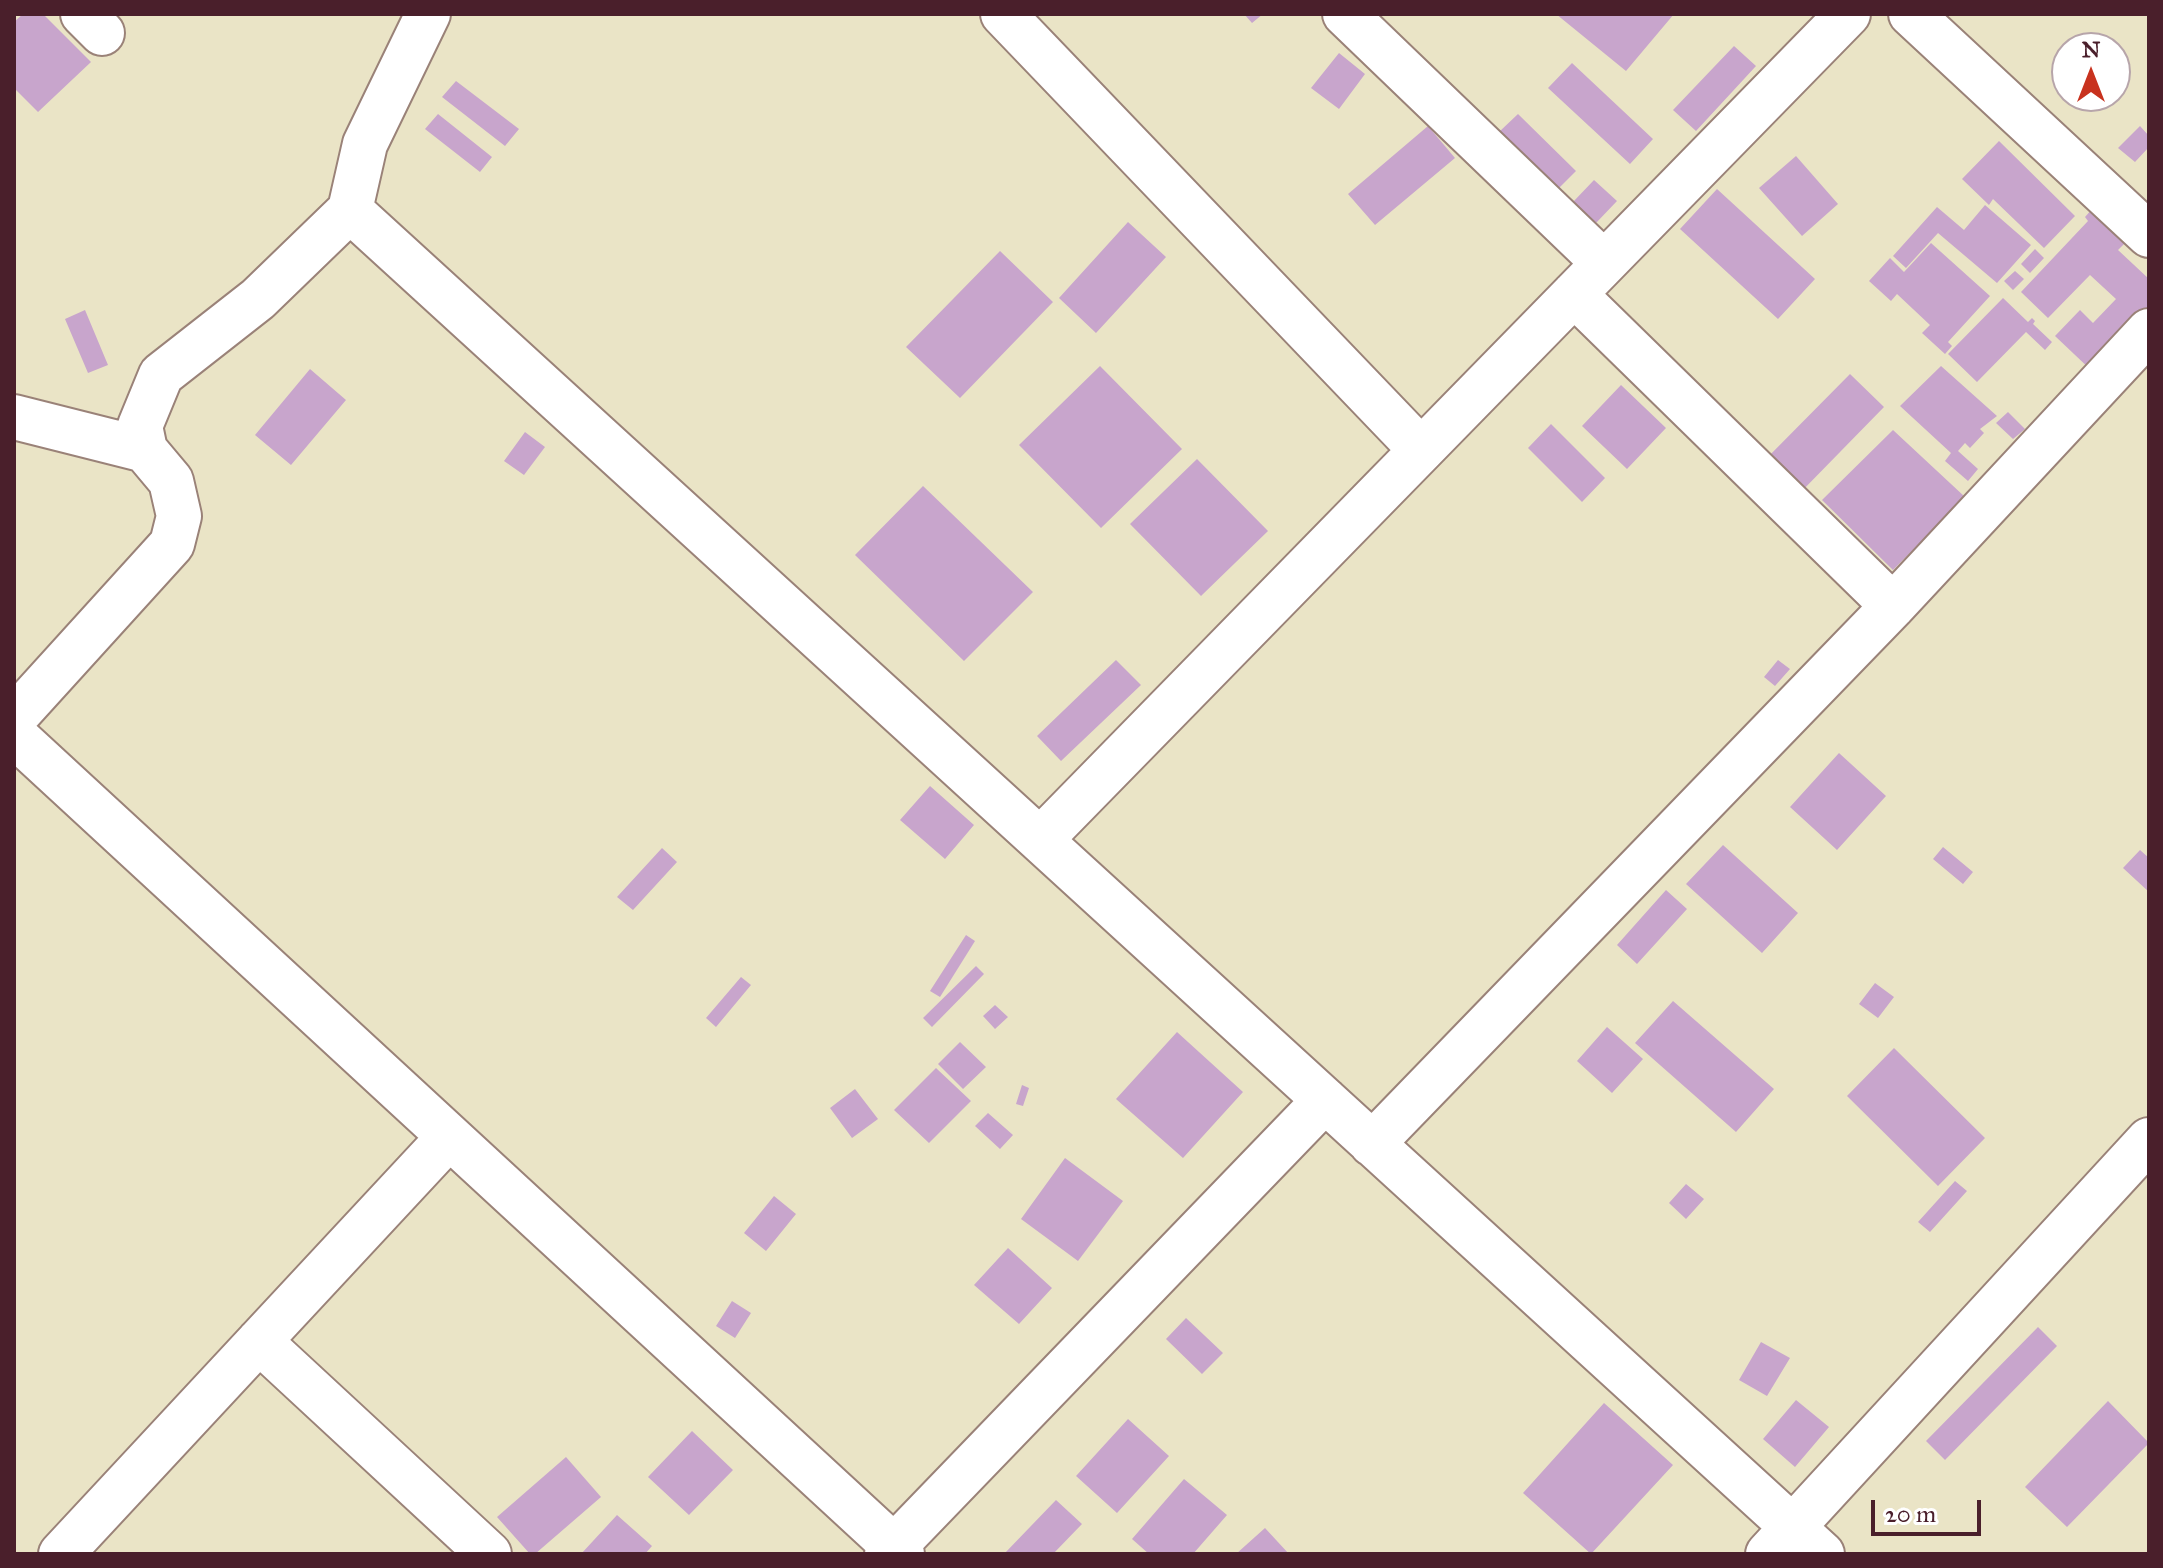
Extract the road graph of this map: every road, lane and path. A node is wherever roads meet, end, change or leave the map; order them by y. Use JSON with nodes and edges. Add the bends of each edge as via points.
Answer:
{"nodes":[{"id":1,"x":428,"y":14,"type":"edge"},
{"id":2,"x":1003,"y":14,"type":"edge"},
{"id":3,"x":1345,"y":14,"type":"edge"},
{"id":4,"x":1848,"y":14,"type":"edge"},
{"id":5,"x":1911,"y":14,"type":"edge"},
{"id":6,"x":350,"y":210,"type":"junction"},
{"id":7,"x":2146,"y":227,"type":"edge"},
{"id":8,"x":1604,"y":263,"type":"junction"},
{"id":9,"x":1574,"y":294,"type":"junction"},
{"id":10,"x":2149,"y":331,"type":"edge"},
{"id":11,"x":14,"y":417,"type":"edge"},
{"id":12,"x":145,"y":450,"type":"junction"},
{"id":13,"x":1421,"y":450,"type":"junction"},
{"id":14,"x":1893,"y":606,"type":"junction"},
{"id":15,"x":14,"y":718,"type":"edge"},
{"id":16,"x":14,"y":735,"type":"edge"},
{"id":17,"x":1040,"y":840,"type":"junction"},
{"id":18,"x":1325,"y":1100,"type":"junction"},
{"id":19,"x":449,"y":1137,"type":"junction"},
{"id":20,"x":2149,"y":1140,"type":"edge"},
{"id":21,"x":1372,"y":1144,"type":"junction"},
{"id":22,"x":259,"y":1341,"type":"junction"},
{"id":23,"x":1794,"y":1545,"type":"edge"},
{"id":24,"x":895,"y":1552,"type":"edge"},
{"id":25,"x":61,"y":1554,"type":"edge"},
{"id":26,"x":489,"y":1554,"type":"edge"}],
"edges":[{"from":1,"to":6,"type":"street","via":[[365,144]]},
{"from":2,"to":13,"type":"street"},
{"from":3,"to":8,"type":"street"},
{"from":4,"to":8,"type":"street"},
{"from":5,"to":7,"type":"street"},
{"from":6,"to":12,"type":"street","via":[[258,299],[161,375],[140,426]]},
{"from":6,"to":17,"type":"street"},
{"from":8,"to":9,"type":"street"},
{"from":9,"to":13,"type":"street"},
{"from":9,"to":14,"type":"street"},
{"from":10,"to":14,"type":"street"},
{"from":11,"to":12,"type":"street"},
{"from":12,"to":15,"type":"street","via":[[171,481],[179,516],[172,544]]},
{"from":13,"to":17,"type":"street"},
{"from":14,"to":21,"type":"street"},
{"from":16,"to":19,"type":"street"},
{"from":17,"to":18,"type":"street"},
{"from":18,"to":21,"type":"street"},
{"from":18,"to":24,"type":"street"},
{"from":19,"to":22,"type":"street"},
{"from":19,"to":24,"type":"street"},
{"from":20,"to":23,"type":"street"},
{"from":21,"to":23,"type":"street"},
{"from":22,"to":25,"type":"street"},
{"from":22,"to":26,"type":"street"}]}
